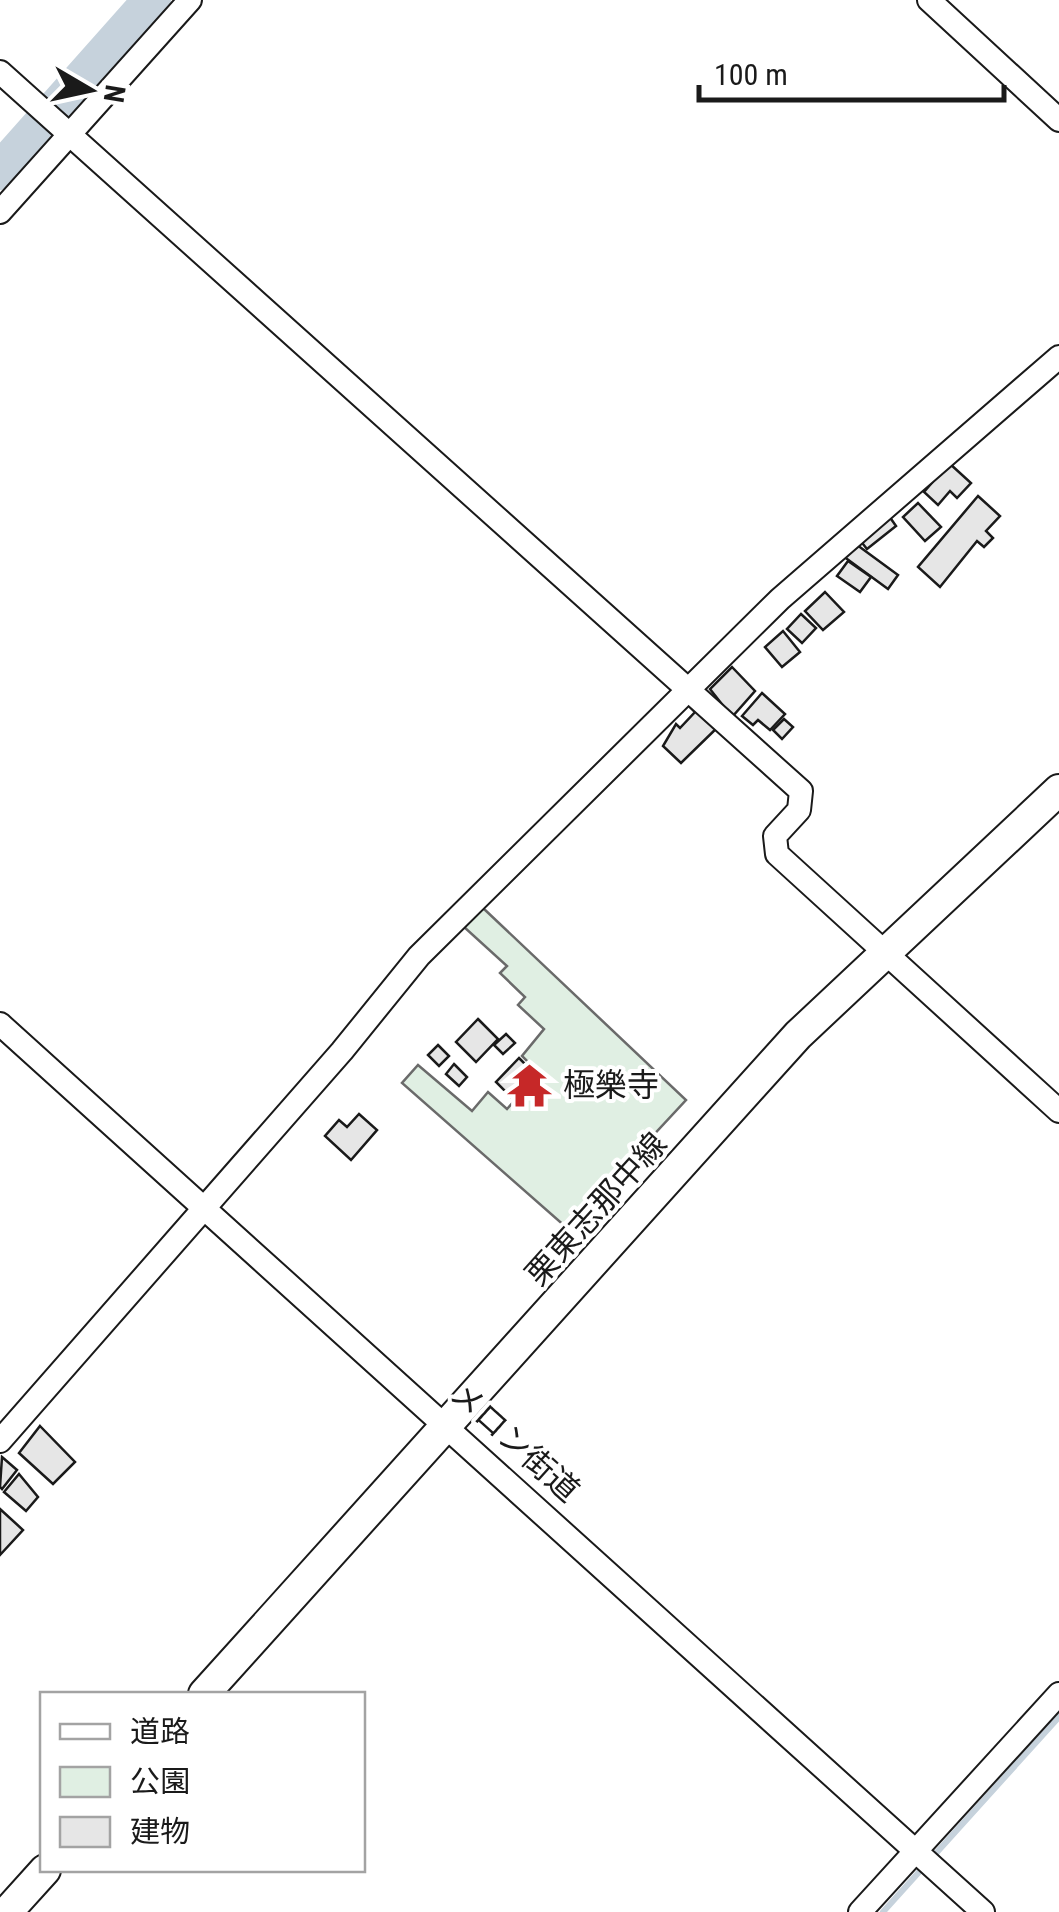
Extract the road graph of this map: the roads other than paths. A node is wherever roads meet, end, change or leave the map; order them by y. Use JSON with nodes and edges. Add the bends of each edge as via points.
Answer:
{"nodes":[{"id":1,"x":190,"y":0,"type":"edge"},
{"id":2,"x":929,"y":0,"type":"edge"},
{"id":3,"x":0,"y":72,"type":"edge"},
{"id":4,"x":1059,"y":120,"type":"edge"},
{"id":5,"x":70,"y":135,"type":"junction"},
{"id":6,"x":0,"y":212,"type":"edge"},
{"id":7,"x":1059,"y":358,"type":"edge"},
{"id":8,"x":687,"y":688,"type":"junction"},
{"id":9,"x":1059,"y":790,"type":"edge"},
{"id":10,"x":883,"y":951,"type":"junction"},
{"id":11,"x":0,"y":1024,"type":"edge"},
{"id":12,"x":1059,"y":1111,"type":"edge"},
{"id":13,"x":203,"y":1206,"type":"junction"},
{"id":14,"x":449,"y":1425,"type":"junction"},
{"id":15,"x":0,"y":1441,"type":"edge"},
{"id":16,"x":206,"y":1692,"type":"edge"},
{"id":17,"x":1059,"y":1694,"type":"edge"},
{"id":18,"x":925,"y":1860,"type":"junction"},
{"id":19,"x":43,"y":1872,"type":"edge"},
{"id":20,"x":10,"y":1906,"type":"edge"},
{"id":21,"x":860,"y":1912,"type":"edge"},
{"id":22,"x":983,"y":1912,"type":"edge"}],
"edges":[{"from":1,"to":5,"type":"street"},
{"from":2,"to":4,"type":"street"},
{"from":3,"to":5,"type":"street"},
{"from":5,"to":6,"type":"street"},
{"from":5,"to":8,"type":"street"},
{"from":7,"to":8,"type":"street","via":[[875,514]]},
{"from":8,"to":10,"type":"street","via":[[801,791],[799,810],[775,836],[777,854]]},
{"from":8,"to":13,"type":"street","via":[[419,956]]},
{"from":9,"to":10,"type":"main road","name":"栗東志那中線"},
{"from":10,"to":12,"type":"street"},
{"from":10,"to":14,"type":"main road","name":"栗東志那中線","via":[[798,1035]]},
{"from":11,"to":13,"type":"street","name":"メロン街道"},
{"from":13,"to":14,"type":"street","name":"メロン街道"},
{"from":13,"to":15,"type":"street"},
{"from":14,"to":16,"type":"main road","name":"栗東志那中線"},
{"from":14,"to":18,"type":"street","name":"メロン街道"},
{"from":17,"to":18,"type":"street"},
{"from":18,"to":21,"type":"street"},
{"from":18,"to":22,"type":"street","name":"メロン街道"},
{"from":19,"to":20,"type":"main road"}]}
